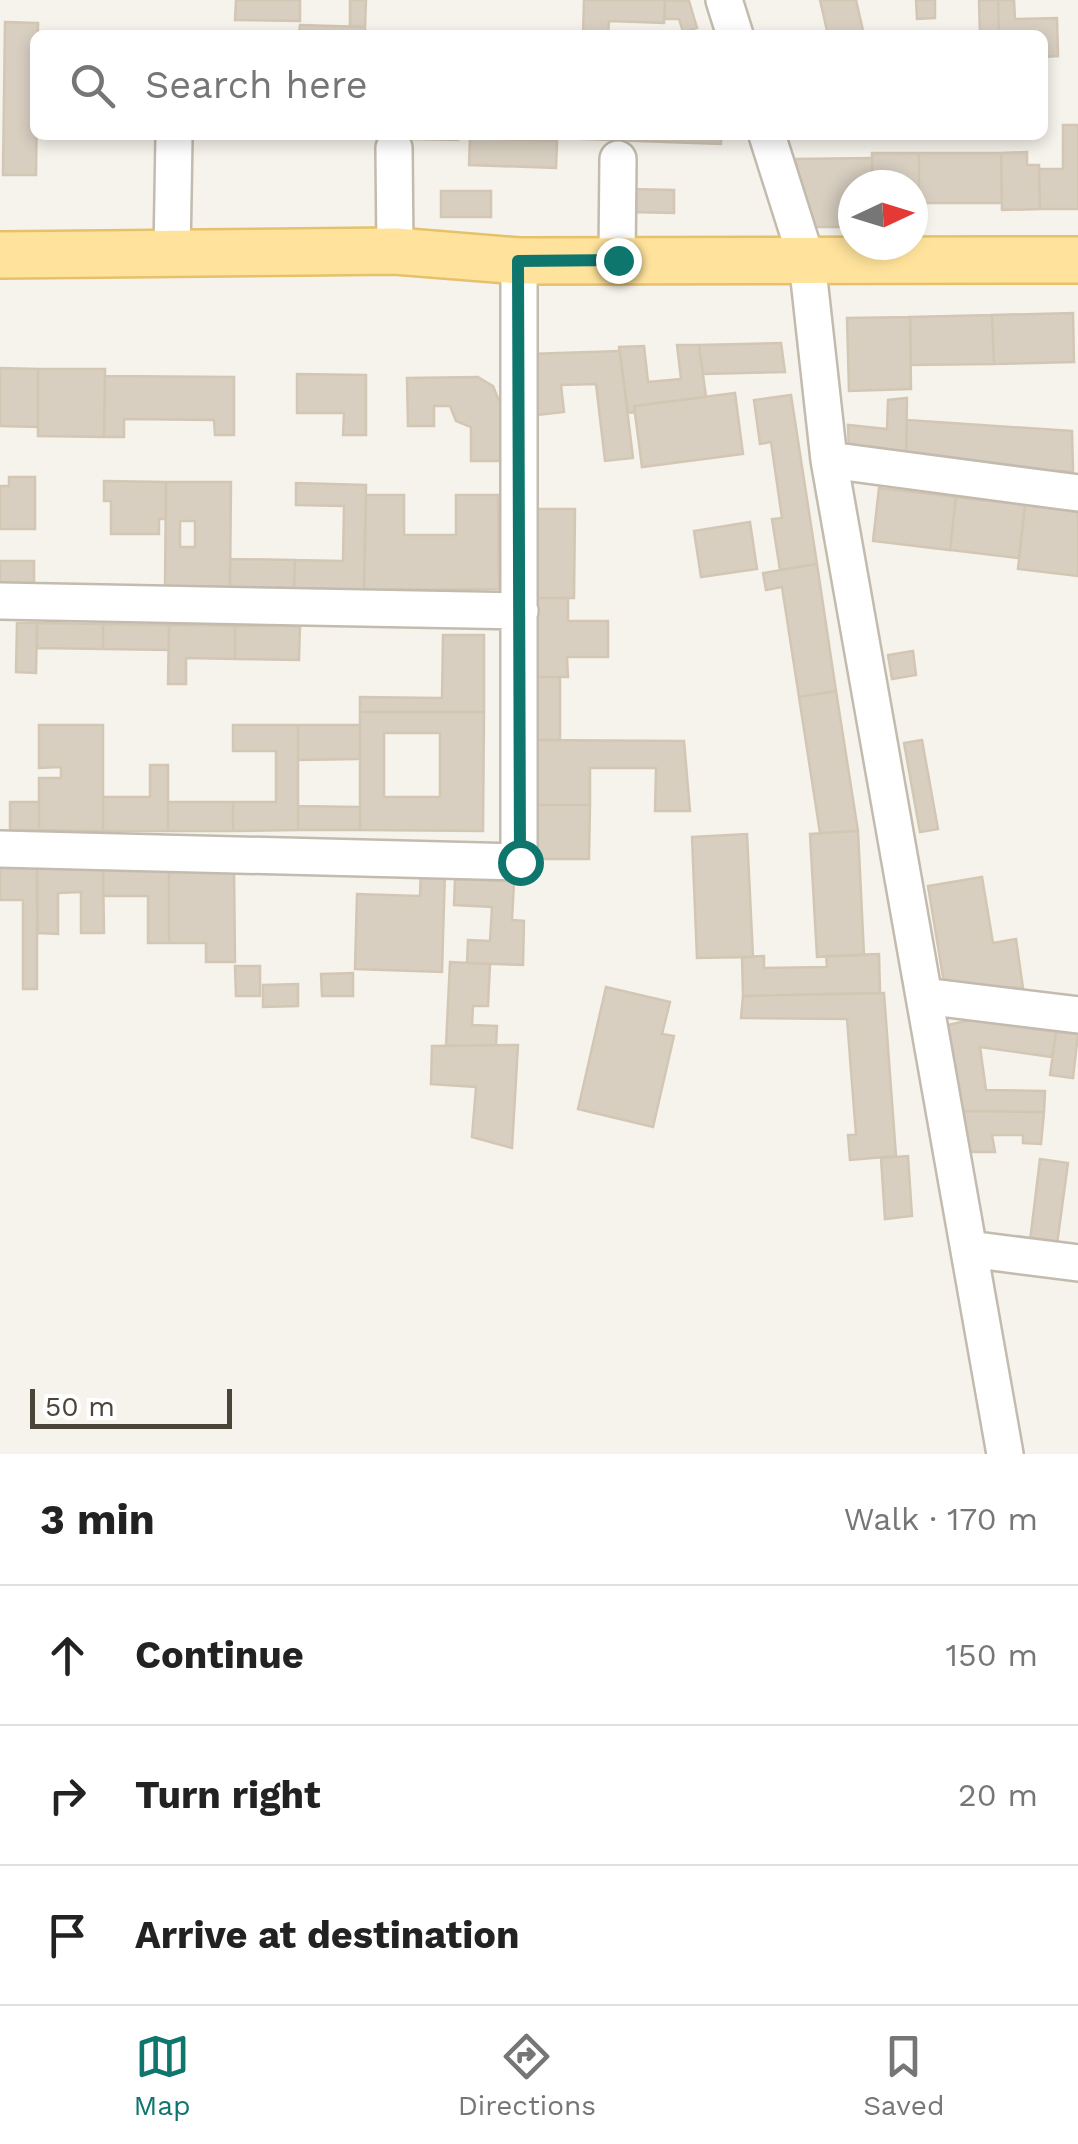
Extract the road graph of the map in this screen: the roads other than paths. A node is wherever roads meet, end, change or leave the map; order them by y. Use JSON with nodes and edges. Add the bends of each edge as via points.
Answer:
{"nodes":[{"id":1,"x":724,"y":0,"type":"edge"},
{"id":2,"x":733,"y":30,"type":"edge"},
{"id":3,"x":174,"y":140,"type":"edge"},
{"id":4,"x":769,"y":140,"type":"edge"},
{"id":5,"x":394,"y":148,"type":"dead end"},
{"id":6,"x":618,"y":159,"type":"dead end"},
{"id":7,"x":395,"y":251,"type":"junction"},
{"id":8,"x":172,"y":253,"type":"junction"},
{"id":9,"x":0,"y":255,"type":"edge"},
{"id":10,"x":618,"y":260,"type":"junction"},
{"id":11,"x":1078,"y":260,"type":"edge"},
{"id":12,"x":518,"y":261,"type":"junction"},
{"id":13,"x":807,"y":261,"type":"junction"},
{"id":14,"x":829,"y":460,"type":"junction"},
{"id":15,"x":1078,"y":492,"type":"edge"},
{"id":16,"x":0,"y":600,"type":"edge"},
{"id":17,"x":520,"y":611,"type":"junction"},
{"id":18,"x":0,"y":849,"type":"edge"},
{"id":19,"x":924,"y":996,"type":"junction"},
{"id":20,"x":1078,"y":1015,"type":"edge"},
{"id":21,"x":969,"y":1249,"type":"junction"},
{"id":22,"x":1078,"y":1263,"type":"edge"},
{"id":23,"x":1005,"y":1454,"type":"edge"}],
"edges":[{"from":1,"to":2,"type":"street"},
{"from":3,"to":8,"type":"street"},
{"from":4,"to":13,"type":"street"},
{"from":5,"to":7,"type":"street"},
{"from":6,"to":10,"type":"street"},
{"from":7,"to":8,"type":"main road"},
{"from":7,"to":12,"type":"main road"},
{"from":8,"to":9,"type":"main road"},
{"from":10,"to":12,"type":"main road"},
{"from":10,"to":13,"type":"main road"},
{"from":11,"to":13,"type":"main road"},
{"from":12,"to":17,"type":"street"},
{"from":13,"to":14,"type":"street"},
{"from":14,"to":15,"type":"street"},
{"from":14,"to":19,"type":"street"},
{"from":16,"to":17,"type":"street"},
{"from":17,"to":18,"type":"street","via":[[520,862]]},
{"from":19,"to":20,"type":"street"},
{"from":19,"to":21,"type":"street"},
{"from":21,"to":22,"type":"street"},
{"from":21,"to":23,"type":"street"}]}
